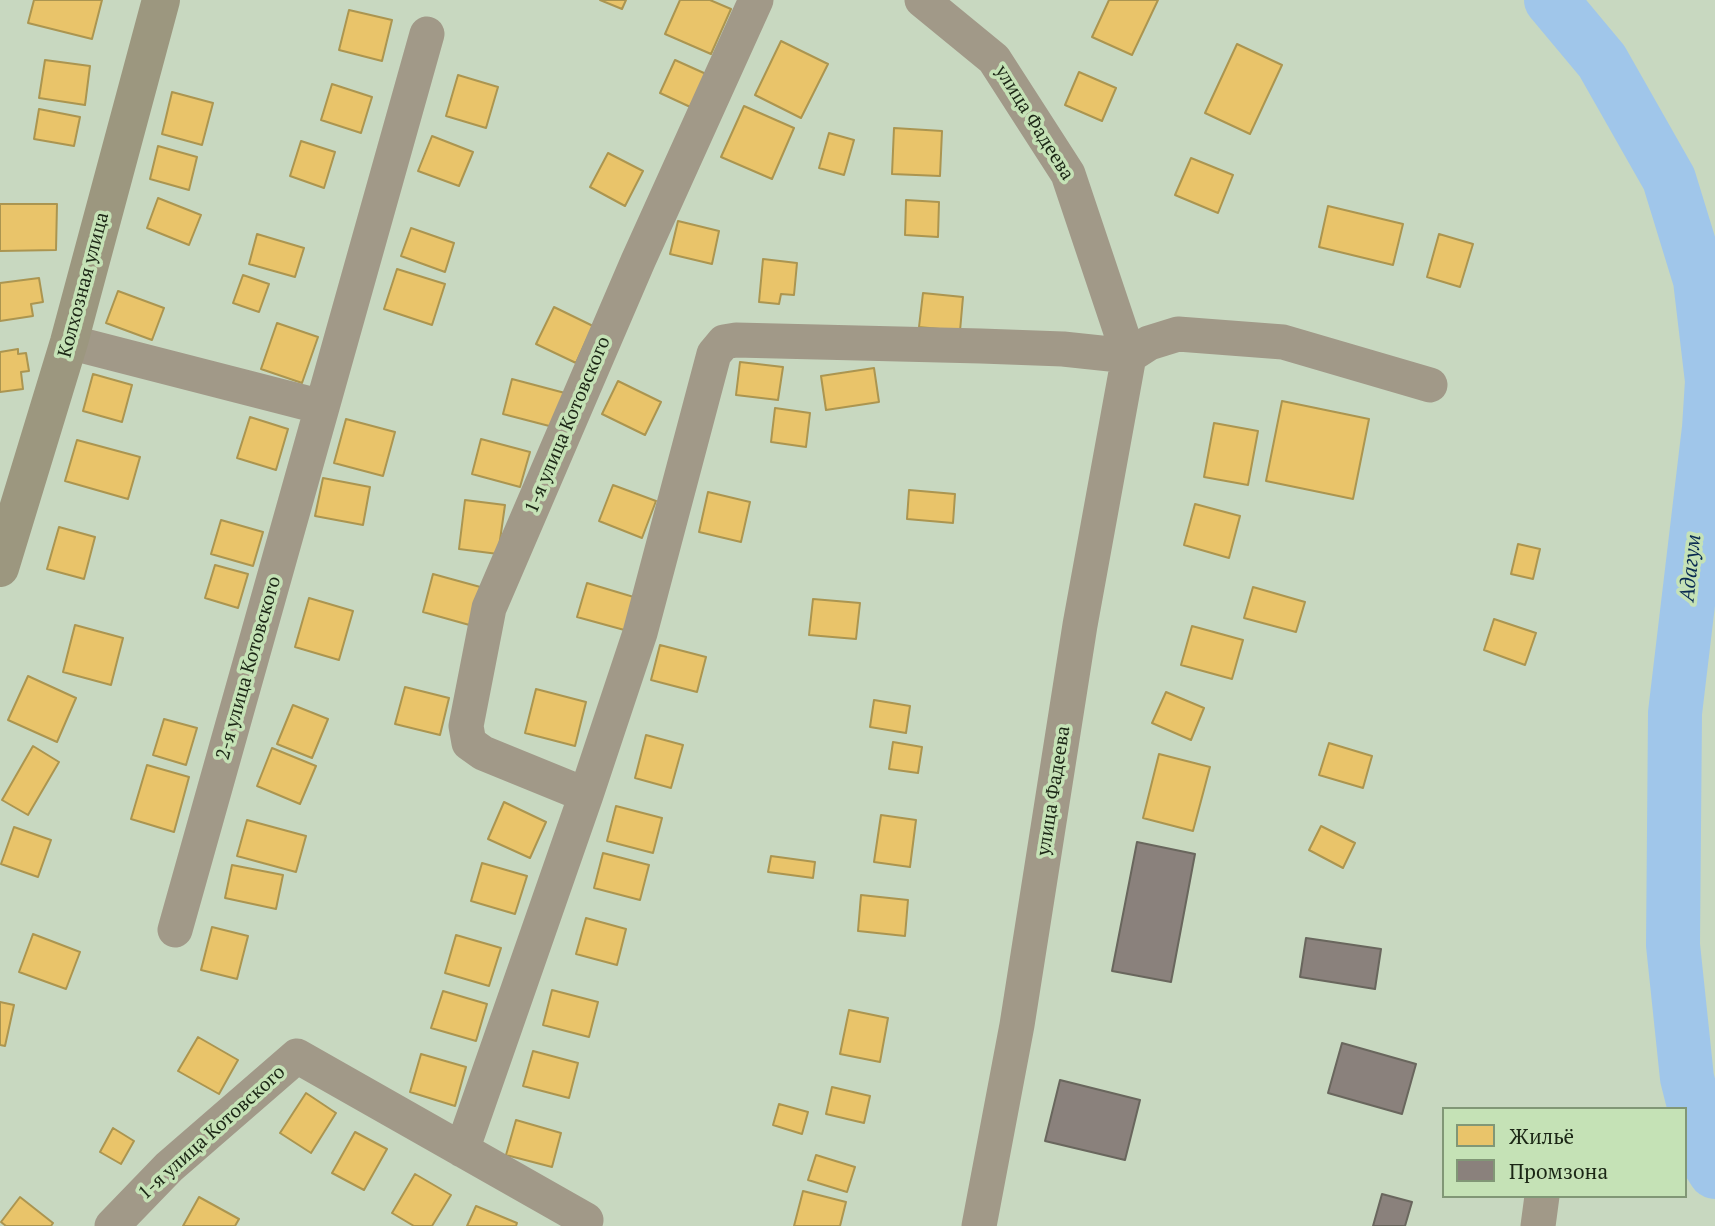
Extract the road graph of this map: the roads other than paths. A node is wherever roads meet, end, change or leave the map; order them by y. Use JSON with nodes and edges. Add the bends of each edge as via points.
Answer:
{"nodes":[{"id":1,"x":160,"y":0,"type":"edge"},
{"id":2,"x":757,"y":0,"type":"edge"},
{"id":3,"x":922,"y":0,"type":"edge"},
{"id":4,"x":427,"y":34,"type":"dead end"},
{"id":5,"x":69,"y":342,"type":"junction"},
{"id":6,"x":1129,"y":356,"type":"junction"},
{"id":7,"x":1430,"y":386,"type":"dead end"},
{"id":8,"x":322,"y":407,"type":"junction"},
{"id":9,"x":0,"y":568,"type":"edge"},
{"id":10,"x":586,"y":795,"type":"junction"},
{"id":11,"x":175,"y":930,"type":"dead end"},
{"id":12,"x":462,"y":1150,"type":"junction"},
{"id":13,"x":1542,"y":1198,"type":"edge"},
{"id":14,"x":586,"y":1220,"type":"dead end"},
{"id":15,"x":113,"y":1226,"type":"edge"},
{"id":16,"x":979,"y":1226,"type":"edge"},
{"id":17,"x":1538,"y":1226,"type":"edge"}],
"edges":[{"from":1,"to":5,"type":"main road","name":"Колхозная улица"},
{"from":2,"to":10,"type":"street","name":"1-я улица Котовского","via":[[638,261],[489,608],[466,726],[469,743]]},
{"from":3,"to":6,"type":"street","name":"улица Фадеева","via":[[994,59],[1068,174]]},
{"from":4,"to":8,"type":"street","name":"2-я улица Котовского"},
{"from":5,"to":8,"type":"street"},
{"from":5,"to":9,"type":"main road","name":"Колхозная улица"},
{"from":6,"to":7,"type":"street","via":[[1149,342],[1178,334],[1283,342]]},
{"from":6,"to":10,"type":"street","via":[[981,345],[724,342],[714,354],[640,633]]},
{"from":6,"to":16,"type":"street","name":"улица Фадеева"},
{"from":8,"to":11,"type":"street","name":"2-я улица Котовского"},
{"from":10,"to":12,"type":"street"},
{"from":12,"to":14,"type":"street","name":"1-я улица Котовского"},
{"from":12,"to":15,"type":"street","name":"1-я улица Котовского","via":[[297,1056],[169,1167]]},
{"from":13,"to":17,"type":"street"}]}
